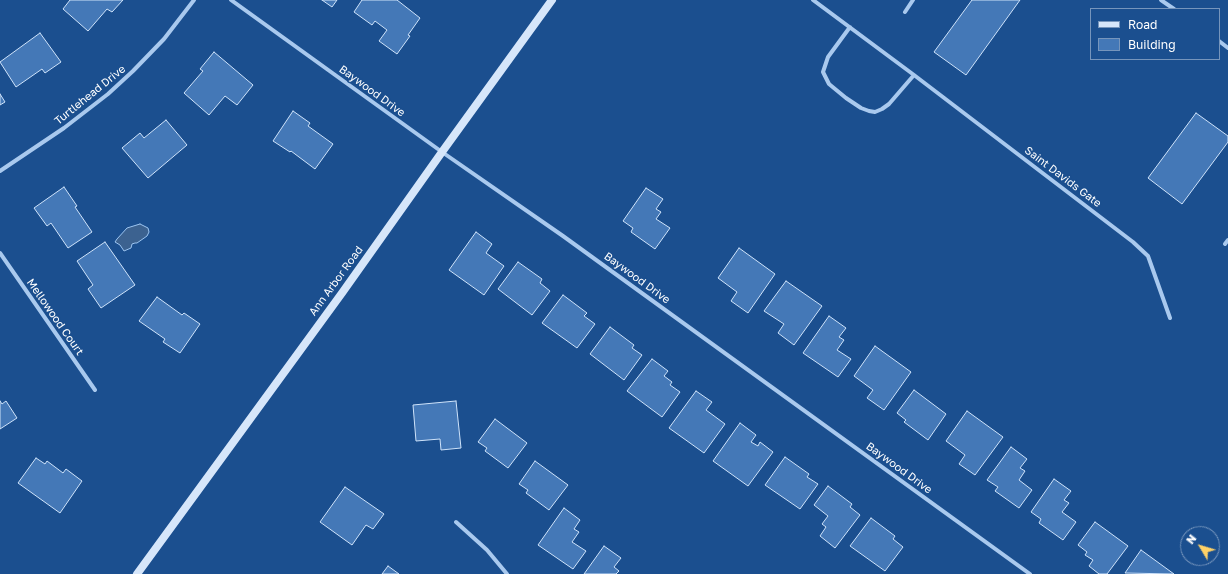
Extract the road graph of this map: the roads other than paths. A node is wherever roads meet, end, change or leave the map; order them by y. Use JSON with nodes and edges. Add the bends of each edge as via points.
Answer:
{"nodes":[{"id":1,"x":194,"y":0,"type":"edge"},
{"id":2,"x":231,"y":0,"type":"edge"},
{"id":3,"x":552,"y":0,"type":"edge"},
{"id":4,"x":813,"y":0,"type":"edge"},
{"id":5,"x":913,"y":0,"type":"edge"},
{"id":6,"x":1161,"y":0,"type":"edge"},
{"id":7,"x":1173,"y":8,"type":"edge"},
{"id":8,"x":904,"y":12,"type":"dead end"},
{"id":9,"x":850,"y":27,"type":"junction"},
{"id":10,"x":1220,"y":42,"type":"edge"},
{"id":11,"x":1228,"y":48,"type":"edge"},
{"id":12,"x":914,"y":75,"type":"junction"},
{"id":13,"x":442,"y":152,"type":"junction"},
{"id":14,"x":0,"y":171,"type":"edge"},
{"id":15,"x":1228,"y":240,"type":"edge"},
{"id":16,"x":1225,"y":244,"type":"dead end"},
{"id":17,"x":0,"y":253,"type":"edge"},
{"id":18,"x":1170,"y":318,"type":"dead end"},
{"id":19,"x":95,"y":390,"type":"dead end"},
{"id":20,"x":456,"y":522,"type":"dead end"},
{"id":21,"x":137,"y":574,"type":"edge"},
{"id":22,"x":507,"y":574,"type":"edge"},
{"id":23,"x":1030,"y":574,"type":"edge"}],
"edges":[{"from":1,"to":14,"type":"street","name":"Turtlehead Drive","via":[[164,39],[108,94],[64,128]]},
{"from":2,"to":13,"type":"street","name":"Baywood Drive"},
{"from":3,"to":13,"type":"main road","name":"Ann Arbor Road"},
{"from":4,"to":9,"type":"street","name":"Saint Davids Gate"},
{"from":5,"to":8,"type":"street"},
{"from":6,"to":7,"type":"street"},
{"from":9,"to":12,"type":"street","name":"Saint Davids Gate"},
{"from":9,"to":12,"type":"street","via":[[828,57],[823,72],[829,84],[846,98],[861,108],[875,112],[889,104]]},
{"from":10,"to":11,"type":"street"},
{"from":12,"to":18,"type":"street","name":"Saint Davids Gate","via":[[1148,256]]},
{"from":13,"to":21,"type":"main road","name":"Ann Arbor Road"},
{"from":13,"to":23,"type":"street","name":"Baywood Drive","via":[[563,236]]},
{"from":15,"to":16,"type":"street"},
{"from":17,"to":19,"type":"street","name":"Mellowood Court"},
{"from":20,"to":22,"type":"street","via":[[487,550]]}]}
